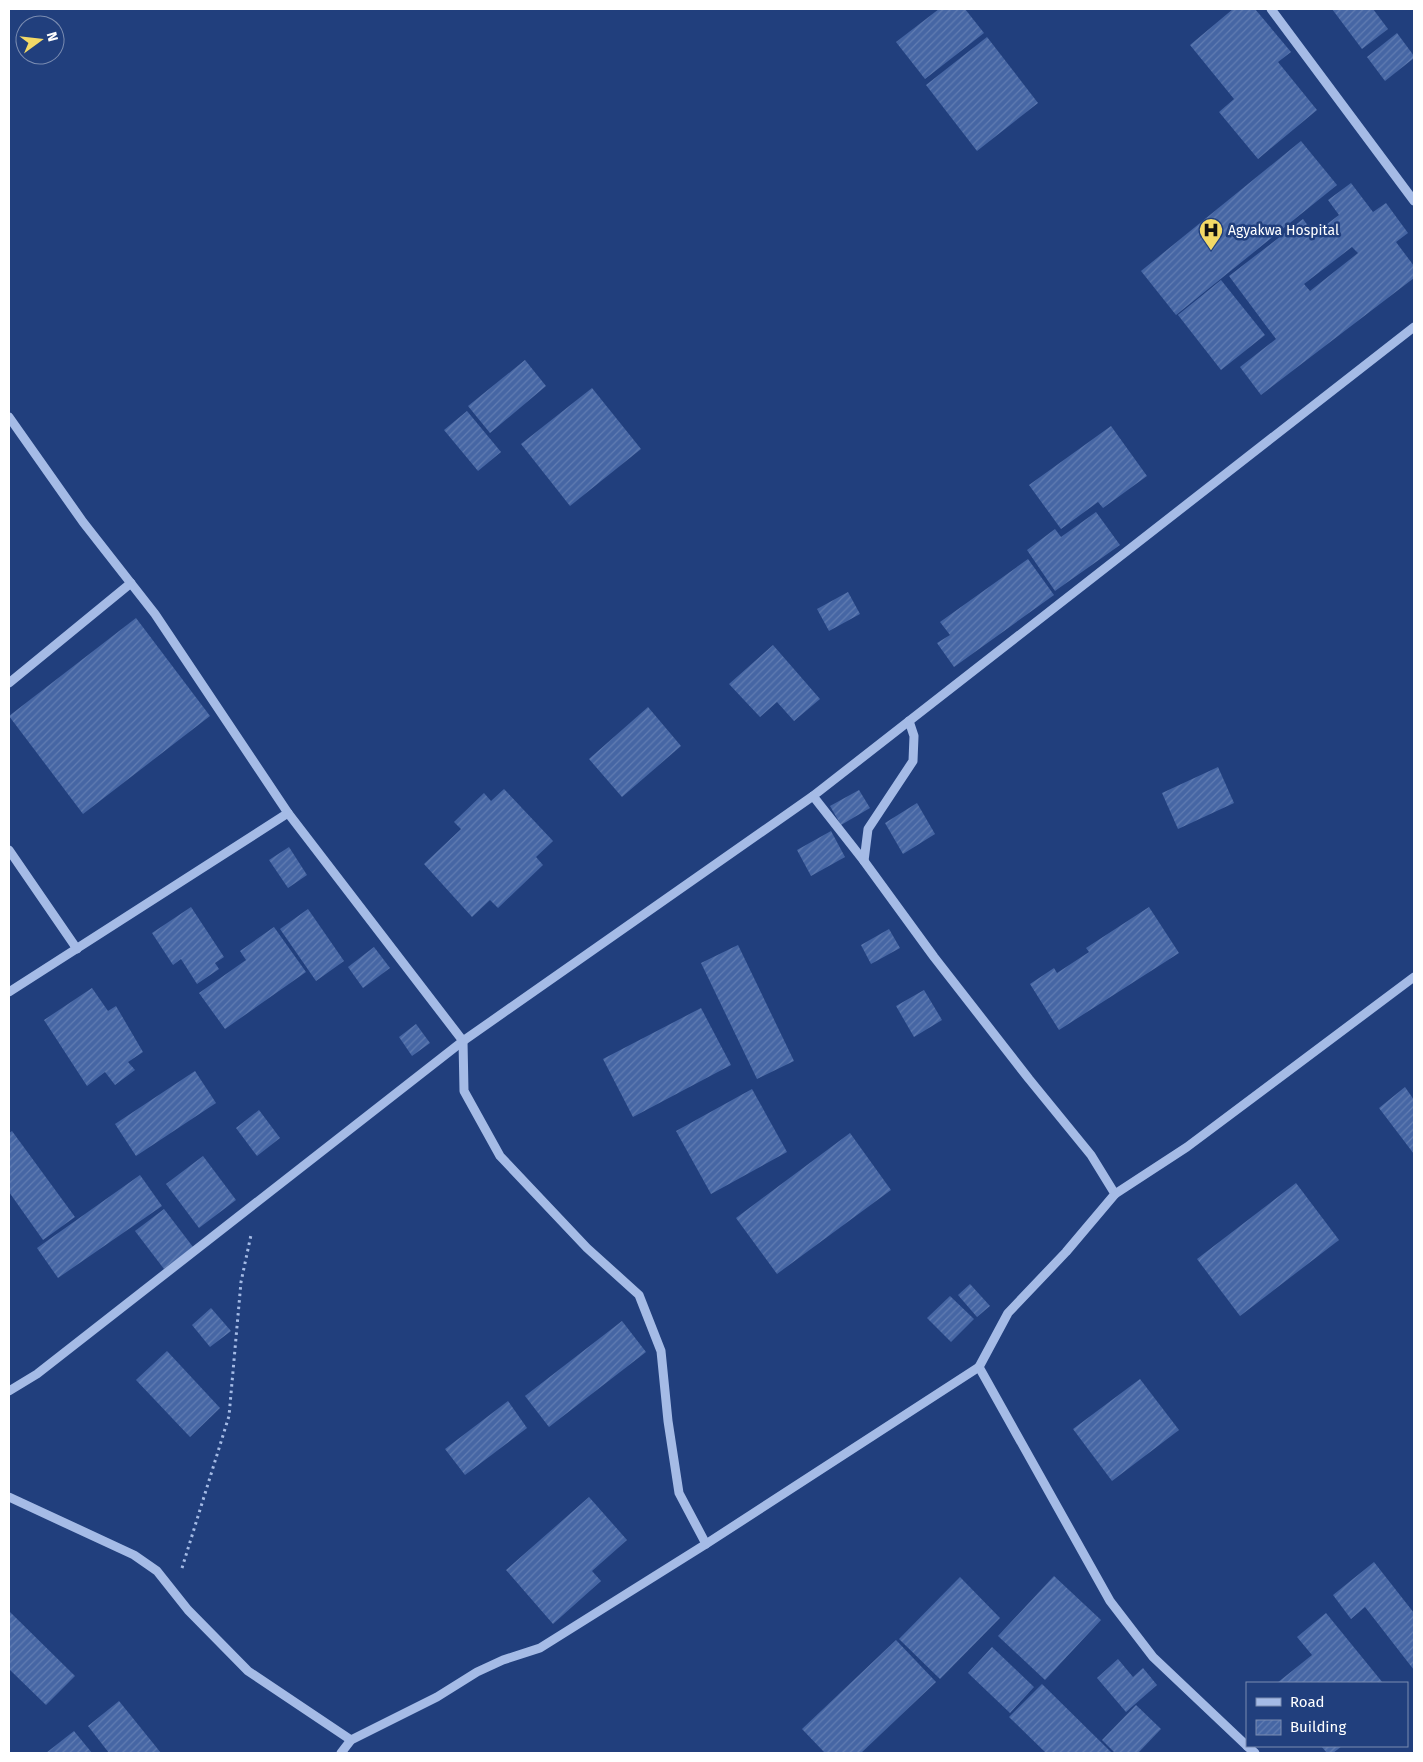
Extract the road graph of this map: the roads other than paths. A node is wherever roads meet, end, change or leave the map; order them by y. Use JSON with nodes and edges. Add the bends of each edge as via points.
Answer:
{"nodes":[{"id":1,"x":1271,"y":9,"type":"edge"},
{"id":2,"x":1414,"y":201,"type":"edge"},
{"id":3,"x":1414,"y":327,"type":"edge"},
{"id":4,"x":9,"y":417,"type":"edge"},
{"id":5,"x":131,"y":583,"type":"junction"},
{"id":6,"x":9,"y":682,"type":"edge"},
{"id":7,"x":909,"y":721,"type":"junction"},
{"id":8,"x":813,"y":796,"type":"junction"},
{"id":9,"x":288,"y":813,"type":"junction"},
{"id":10,"x":9,"y":850,"type":"edge"},
{"id":11,"x":864,"y":860,"type":"junction"},
{"id":12,"x":77,"y":949,"type":"junction"},
{"id":13,"x":1414,"y":977,"type":"edge"},
{"id":14,"x":9,"y":992,"type":"edge"},
{"id":15,"x":463,"y":1041,"type":"junction"},
{"id":16,"x":1115,"y":1194,"type":"junction"},
{"id":17,"x":979,"y":1367,"type":"junction"},
{"id":18,"x":9,"y":1391,"type":"edge"},
{"id":19,"x":9,"y":1498,"type":"edge"},
{"id":20,"x":706,"y":1544,"type":"junction"},
{"id":21,"x":351,"y":1740,"type":"junction"},
{"id":22,"x":1246,"y":1745,"type":"edge"},
{"id":23,"x":341,"y":1753,"type":"edge"}],
"edges":[{"from":1,"to":2,"type":"street"},
{"from":3,"to":7,"type":"street"},
{"from":4,"to":5,"type":"street","via":[[83,522]]},
{"from":5,"to":6,"type":"street"},
{"from":5,"to":9,"type":"street"},
{"from":7,"to":8,"type":"street"},
{"from":7,"to":11,"type":"street","via":[[914,736],[913,761],[868,829]]},
{"from":8,"to":11,"type":"street"},
{"from":8,"to":15,"type":"street"},
{"from":9,"to":12,"type":"street"},
{"from":9,"to":15,"type":"street"},
{"from":10,"to":12,"type":"street"},
{"from":11,"to":16,"type":"street","via":[[940,965],[1091,1155]]},
{"from":12,"to":14,"type":"street"},
{"from":13,"to":16,"type":"street","via":[[1187,1148]]},
{"from":15,"to":18,"type":"street","via":[[37,1374]]},
{"from":15,"to":20,"type":"street","via":[[464,1091],[500,1156],[587,1248],[639,1295],[661,1350],[679,1493]]},
{"from":16,"to":17,"type":"street","via":[[1008,1313]]},
{"from":17,"to":20,"type":"street"},
{"from":17,"to":22,"type":"street","via":[[1110,1601],[1153,1657]]},
{"from":19,"to":21,"type":"street","via":[[134,1554],[157,1571],[188,1610],[248,1672]]},
{"from":20,"to":21,"type":"street","via":[[540,1648],[477,1672],[437,1698]]},
{"from":21,"to":23,"type":"street"}]}
